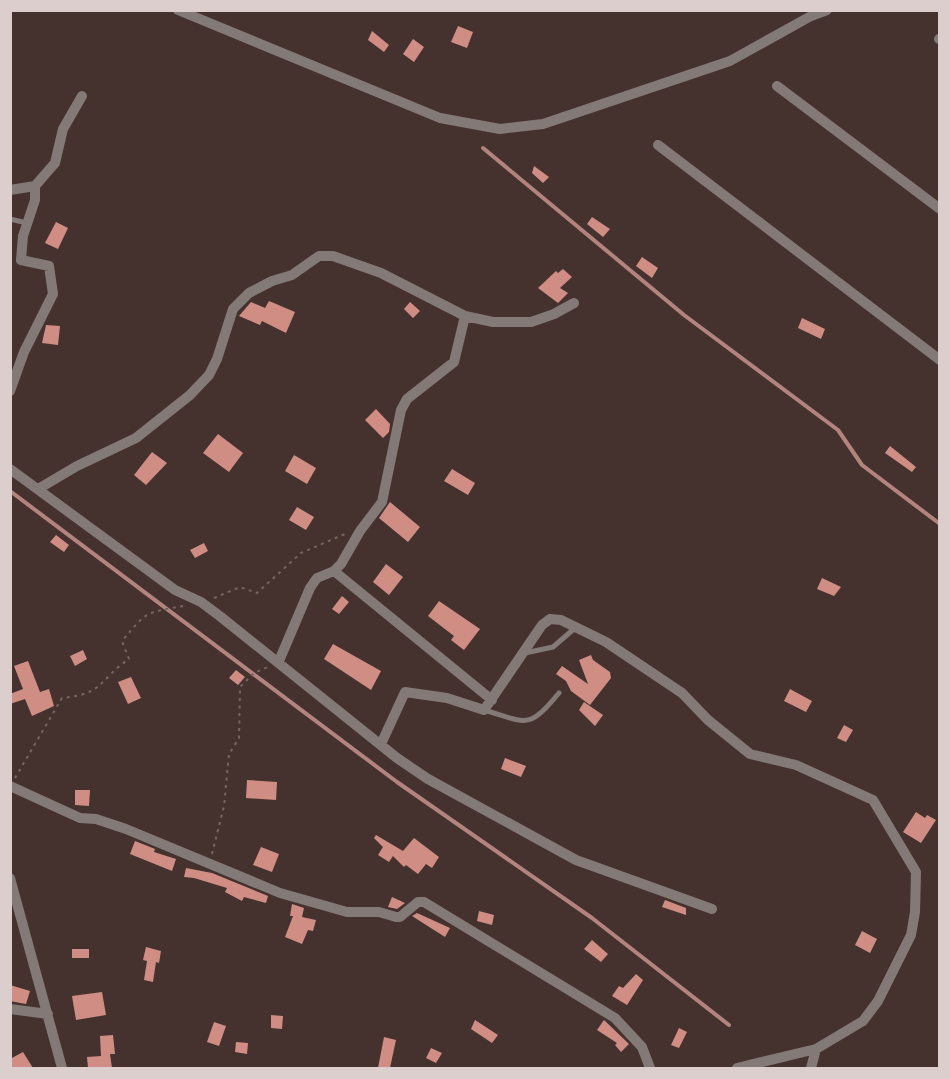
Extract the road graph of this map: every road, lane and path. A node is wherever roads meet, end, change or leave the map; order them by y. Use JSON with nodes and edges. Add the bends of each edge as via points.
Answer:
{"nodes":[{"id":1,"x":178,"y":10,"type":"edge"},
{"id":2,"x":827,"y":10,"type":"edge"},
{"id":3,"x":777,"y":86,"type":"dead end"},
{"id":4,"x":82,"y":96,"type":"dead end"},
{"id":5,"x":658,"y":145,"type":"dead end"},
{"id":6,"x":35,"y":186,"type":"junction"},
{"id":7,"x":10,"y":190,"type":"edge"},
{"id":8,"x":939,"y":208,"type":"edge"},
{"id":9,"x":10,"y":219,"type":"edge"},
{"id":10,"x":27,"y":223,"type":"junction"},
{"id":11,"x":574,"y":303,"type":"dead end"},
{"id":12,"x":465,"y":316,"type":"junction"},
{"id":13,"x":939,"y":360,"type":"edge"},
{"id":14,"x":10,"y":391,"type":"edge"},
{"id":15,"x":10,"y":469,"type":"edge"},
{"id":16,"x":38,"y":489,"type":"junction"},
{"id":17,"x":364,"y":526,"type":"junction"},
{"id":18,"x":334,"y":571,"type":"junction"},
{"id":19,"x":202,"y":603,"type":"junction"},
{"id":20,"x":576,"y":628,"type":"junction"},
{"id":21,"x":525,"y":653,"type":"junction"},
{"id":22,"x":279,"y":661,"type":"junction"},
{"id":23,"x":559,"y":693,"type":"dead end"},
{"id":24,"x":492,"y":700,"type":"junction"},
{"id":25,"x":484,"y":710,"type":"junction"},
{"id":26,"x":381,"y":744,"type":"junction"},
{"id":27,"x":11,"y":786,"type":"edge"},
{"id":28,"x":209,"y":863,"type":"junction"},
{"id":29,"x":10,"y":878,"type":"edge"},
{"id":30,"x":712,"y":909,"type":"dead end"},
{"id":31,"x":10,"y":1009,"type":"edge"},
{"id":32,"x":48,"y":1014,"type":"junction"},
{"id":33,"x":816,"y":1049,"type":"junction"},
{"id":34,"x":62,"y":1068,"type":"edge"},
{"id":35,"x":650,"y":1068,"type":"edge"},
{"id":36,"x":737,"y":1068,"type":"edge"},
{"id":37,"x":811,"y":1068,"type":"edge"}],
"edges":[{"from":1,"to":2,"type":"street","via":[[440,118],[500,129],[543,124],[730,61]]},
{"from":3,"to":8,"type":"street"},
{"from":4,"to":6,"type":"street","via":[[63,129],[55,163]]},
{"from":5,"to":13,"type":"street"},
{"from":6,"to":7,"type":"street"},
{"from":6,"to":10,"type":"street"},
{"from":9,"to":10,"type":"lane"},
{"from":10,"to":14,"type":"street","via":[[21,260],[49,266],[53,294],[24,352]]},
{"from":11,"to":12,"type":"street","via":[[554,314],[520,324]]},
{"from":12,"to":16,"type":"street","via":[[381,273],[333,256],[319,256],[292,275],[272,280],[249,293],[233,309],[218,358],[190,396],[135,438]]},
{"from":12,"to":17,"type":"street","via":[[454,362],[407,399],[401,410],[385,497]]},
{"from":15,"to":16,"type":"street"},
{"from":16,"to":19,"type":"street","via":[[175,590]]},
{"from":17,"to":18,"type":"street"},
{"from":17,"to":19,"type":"path","via":[[301,553],[257,593],[240,586]]},
{"from":18,"to":22,"type":"street","via":[[317,578],[310,588]]},
{"from":18,"to":24,"type":"street"},
{"from":19,"to":22,"type":"street"},
{"from":19,"to":27,"type":"path","via":[[156,609],[143,615],[122,641],[129,659],[103,685],[82,696],[62,698]]},
{"from":20,"to":21,"type":"lane","via":[[553,647]]},
{"from":20,"to":21,"type":"street","via":[[550,619]]},
{"from":20,"to":33,"type":"street","via":[[606,642],[682,693],[750,754],[796,765],[873,800],[911,859],[916,872],[911,935],[878,1001],[863,1022]]},
{"from":21,"to":24,"type":"street"},
{"from":22,"to":26,"type":"street"},
{"from":22,"to":28,"type":"path","via":[[254,673],[240,687],[239,738],[229,754],[224,806]]},
{"from":23,"to":25,"type":"lane","via":[[532,721]]},
{"from":24,"to":25,"type":"street"},
{"from":25,"to":26,"type":"street","via":[[447,698],[405,692]]},
{"from":26,"to":30,"type":"street","via":[[428,780],[576,860]]},
{"from":27,"to":28,"type":"street","via":[[80,818],[107,822]]},
{"from":28,"to":35,"type":"street","via":[[280,893],[347,912],[379,912],[400,917],[418,902],[424,902],[615,1018],[642,1047]]},
{"from":29,"to":32,"type":"street"},
{"from":31,"to":32,"type":"street"},
{"from":32,"to":34,"type":"street"},
{"from":33,"to":36,"type":"street"},
{"from":33,"to":37,"type":"street"}]}
